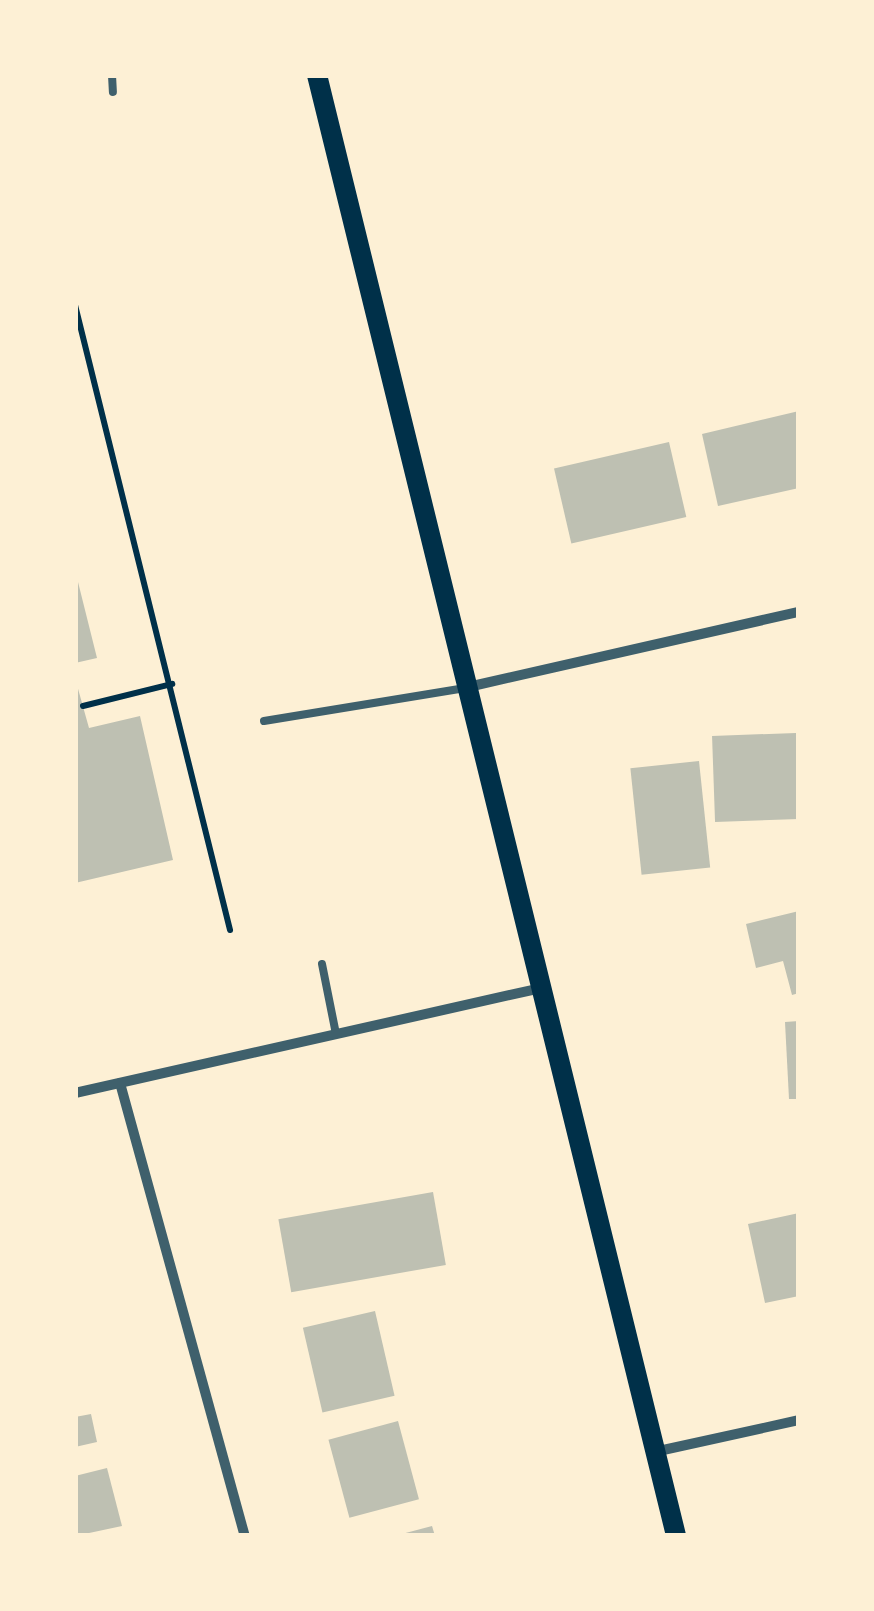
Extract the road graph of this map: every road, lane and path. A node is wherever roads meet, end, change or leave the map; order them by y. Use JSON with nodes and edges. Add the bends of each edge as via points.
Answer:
{"nodes":[{"id":1,"x":112,"y":75,"type":"edge"},
{"id":2,"x":317,"y":75,"type":"edge"},
{"id":3,"x":112,"y":92,"type":"dead end"},
{"id":4,"x":75,"y":305,"type":"edge"},
{"id":5,"x":76,"y":316,"type":"edge"},
{"id":6,"x":799,"y":612,"type":"edge"},
{"id":7,"x":172,"y":684,"type":"junction"},
{"id":8,"x":465,"y":688,"type":"junction"},
{"id":9,"x":83,"y":706,"type":"dead end"},
{"id":10,"x":264,"y":721,"type":"dead end"},
{"id":11,"x":230,"y":930,"type":"dead end"},
{"id":12,"x":322,"y":964,"type":"dead end"},
{"id":13,"x":536,"y":989,"type":"junction"},
{"id":14,"x":336,"y":1034,"type":"junction"},
{"id":15,"x":120,"y":1083,"type":"junction"},
{"id":16,"x":75,"y":1093,"type":"edge"},
{"id":17,"x":799,"y":1420,"type":"edge"},
{"id":18,"x":654,"y":1452,"type":"junction"},
{"id":19,"x":245,"y":1536,"type":"edge"},
{"id":20,"x":676,"y":1536,"type":"edge"}],
"edges":[{"from":1,"to":3,"type":"lane"},
{"from":2,"to":8,"type":"main road"},
{"from":4,"to":5,"type":"path"},
{"from":5,"to":7,"type":"path"},
{"from":6,"to":8,"type":"street"},
{"from":7,"to":9,"type":"path"},
{"from":7,"to":11,"type":"path"},
{"from":8,"to":10,"type":"lane"},
{"from":8,"to":13,"type":"main road"},
{"from":12,"to":14,"type":"lane"},
{"from":13,"to":14,"type":"street"},
{"from":13,"to":18,"type":"main road"},
{"from":14,"to":15,"type":"street"},
{"from":15,"to":16,"type":"street"},
{"from":15,"to":19,"type":"street"},
{"from":17,"to":18,"type":"street"},
{"from":18,"to":20,"type":"main road"}]}
